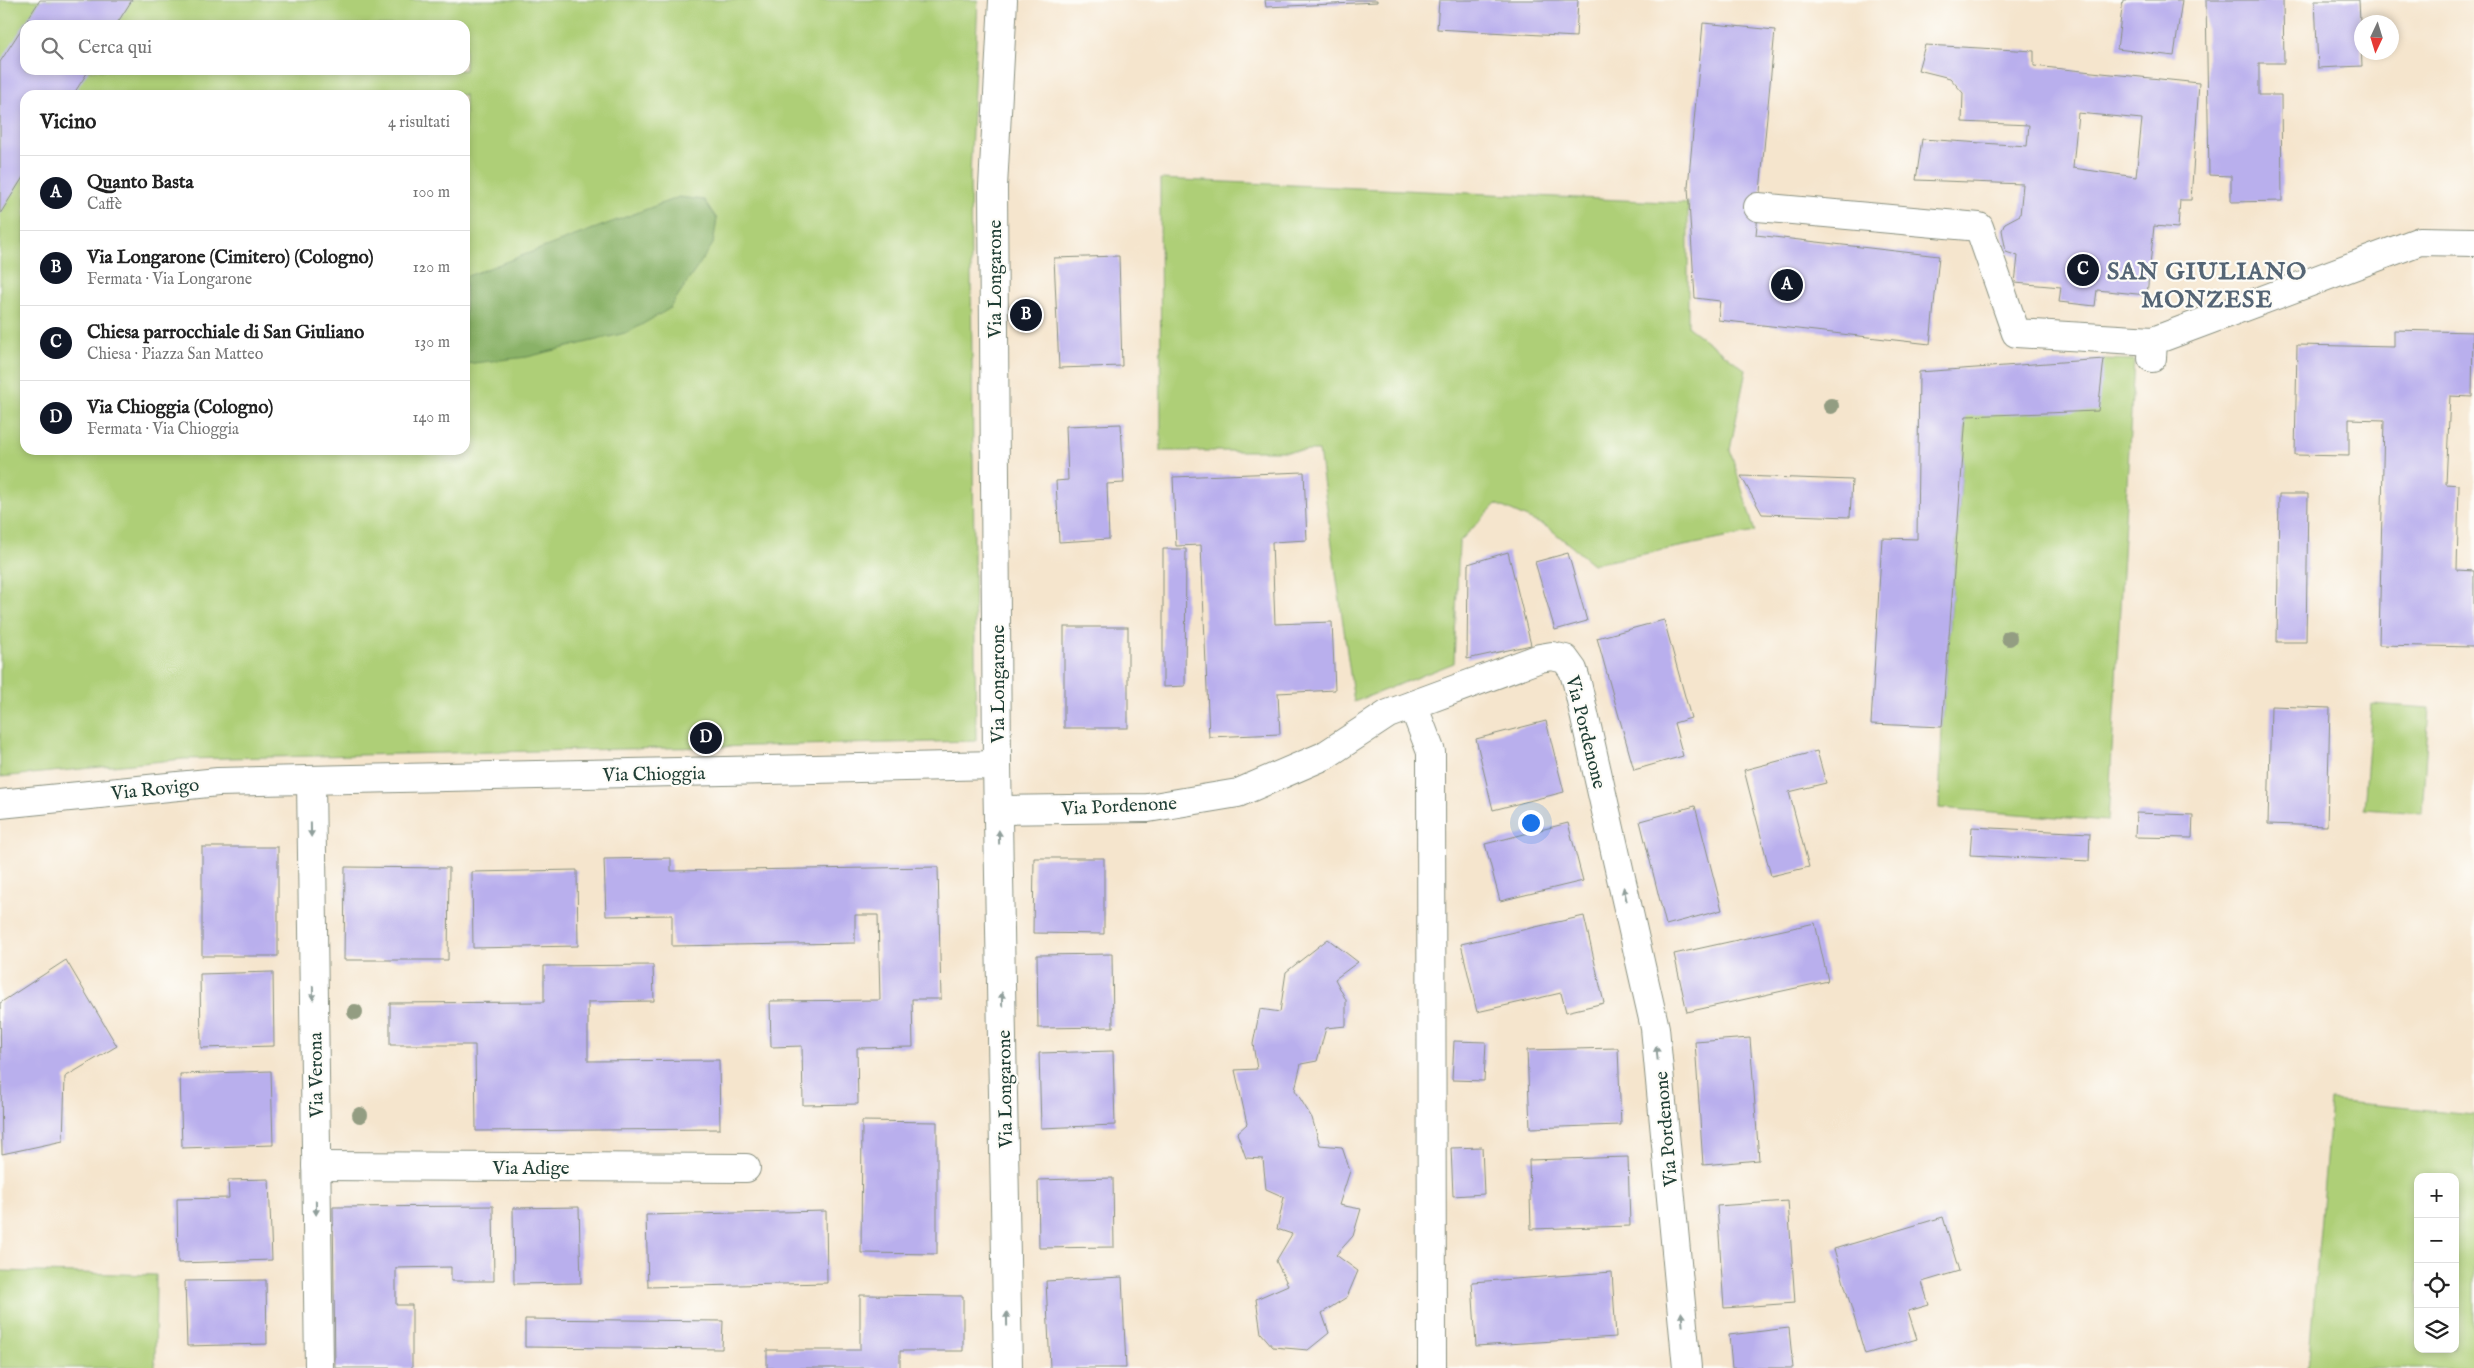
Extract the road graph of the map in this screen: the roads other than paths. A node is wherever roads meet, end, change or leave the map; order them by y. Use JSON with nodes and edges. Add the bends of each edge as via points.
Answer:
{"nodes":[{"id":1,"x":1003,"y":0,"type":"edge"},
{"id":2,"x":1758,"y":207,"type":"dead end"},
{"id":3,"x":2474,"y":242,"type":"edge"},
{"id":4,"x":1413,"y":705,"type":"junction"},
{"id":5,"x":997,"y":765,"type":"junction"},
{"id":6,"x":310,"y":781,"type":"junction"},
{"id":7,"x":0,"y":804,"type":"edge"},
{"id":8,"x":999,"y":810,"type":"junction"},
{"id":9,"x":316,"y":1166,"type":"junction"},
{"id":10,"x":746,"y":1168,"type":"dead end"},
{"id":11,"x":319,"y":1368,"type":"edge"},
{"id":12,"x":1008,"y":1368,"type":"edge"},
{"id":13,"x":1432,"y":1368,"type":"edge"},
{"id":14,"x":1687,"y":1368,"type":"edge"}],
"edges":[{"from":1,"to":5,"type":"street","name":"Via Longarone","via":[[993,187]]},
{"from":2,"to":3,"type":"street","via":[[1979,227],[2016,333],[2152,350],[2420,240]]},
{"from":4,"to":8,"type":"street","name":"Via Pordenone","via":[[1388,714],[1324,756],[1238,793],[1148,808]]},
{"from":4,"to":13,"type":"street","via":[[1432,752]]},
{"from":14,"to":4,"type":"street","name":"Via Pordenone","one_way":true,"via":[[1655,1028],[1573,670],[1565,659],[1540,658]]},
{"from":5,"to":6,"type":"street","name":"Via Chioggia"},
{"from":5,"to":8,"type":"street","name":"Via Longarone"},
{"from":6,"to":7,"type":"street","name":"Via Rovigo","via":[[218,782]]},
{"from":6,"to":9,"type":"street","name":"Via Verona","one_way":true},
{"from":12,"to":8,"type":"street","name":"Via Longarone","one_way":true},
{"from":9,"to":10,"type":"street","name":"Via Adige"},
{"from":9,"to":11,"type":"street","name":"Via Verona","one_way":true}]}
